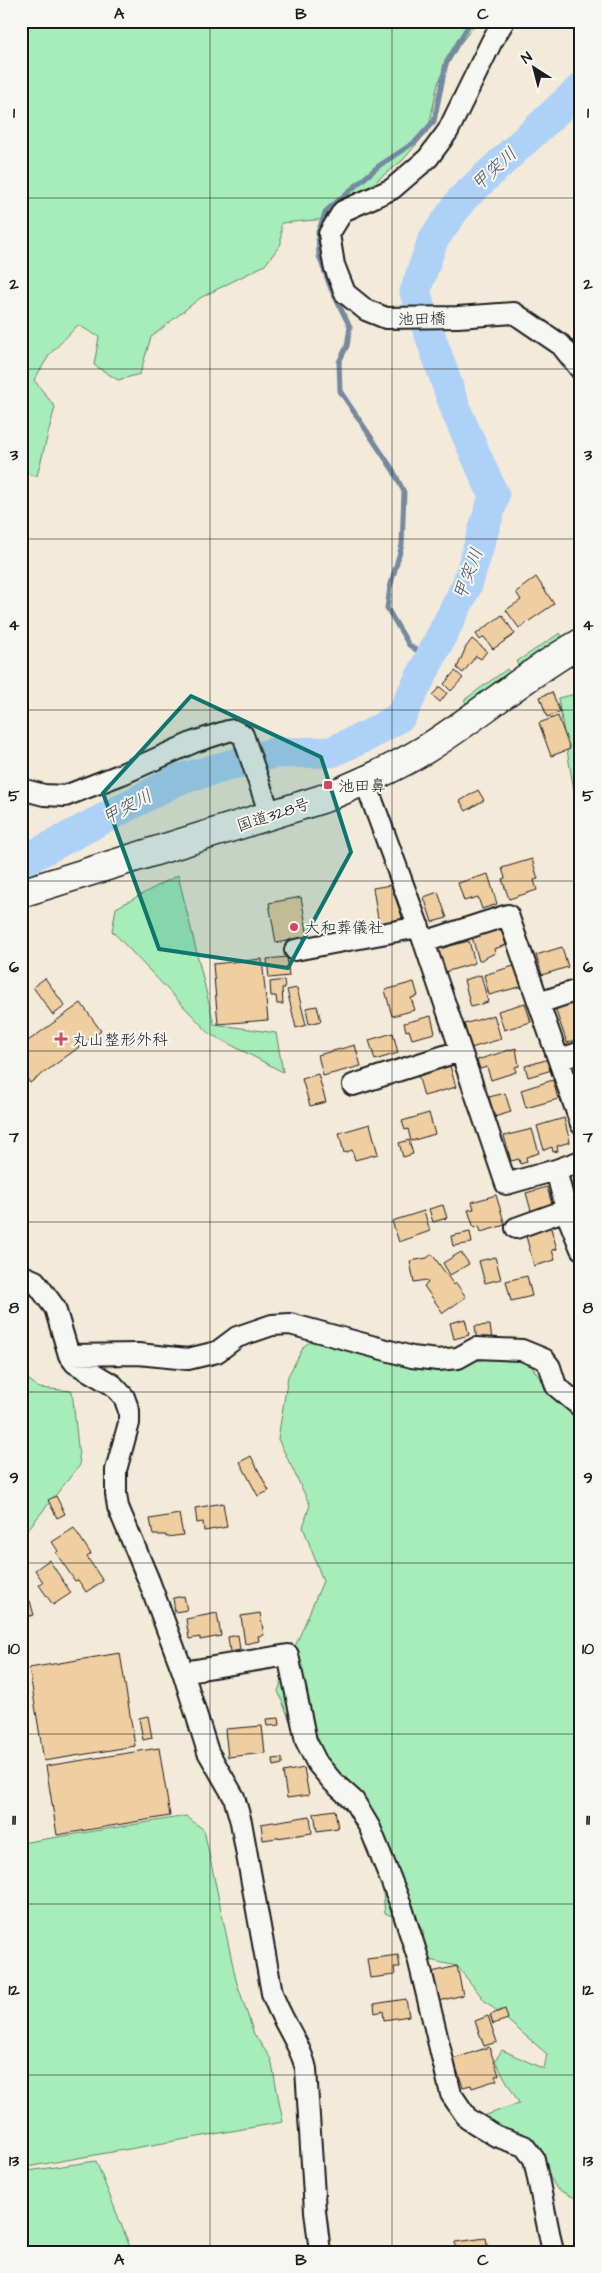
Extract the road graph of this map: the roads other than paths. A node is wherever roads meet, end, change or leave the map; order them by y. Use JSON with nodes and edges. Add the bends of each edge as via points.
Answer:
{"nodes":[{"id":1,"x":504,"y":21,"type":"edge"},
{"id":2,"x":581,"y":370,"type":"edge"},
{"id":3,"x":581,"y":642,"type":"edge"},
{"id":4,"x":365,"y":781,"type":"junction"},
{"id":5,"x":21,"y":789,"type":"edge"},
{"id":6,"x":268,"y":809,"type":"junction"},
{"id":7,"x":21,"y":893,"type":"edge"},
{"id":8,"x":422,"y":935,"type":"junction"},
{"id":9,"x":295,"y":950,"type":"dead end"},
{"id":10,"x":581,"y":989,"type":"edge"},
{"id":11,"x":539,"y":1003,"type":"junction"},
{"id":12,"x":460,"y":1051,"type":"junction"},
{"id":13,"x":581,"y":1052,"type":"edge"},
{"id":14,"x":559,"y":1060,"type":"junction"},
{"id":15,"x":353,"y":1085,"type":"dead end"},
{"id":16,"x":581,"y":1124,"type":"edge"},
{"id":17,"x":581,"y":1161,"type":"edge"},
{"id":18,"x":556,"y":1170,"type":"junction"},
{"id":19,"x":566,"y":1210,"type":"junction"},
{"id":20,"x":516,"y":1228,"type":"dead end"},
{"id":21,"x":581,"y":1249,"type":"edge"},
{"id":22,"x":21,"y":1275,"type":"edge"},
{"id":23,"x":69,"y":1355,"type":"junction"},
{"id":24,"x":581,"y":1407,"type":"edge"},
{"id":25,"x":183,"y":1672,"type":"junction"},
{"id":26,"x":320,"y":2252,"type":"edge"},
{"id":27,"x":553,"y":2252,"type":"edge"}],
"edges":[{"from":1,"to":2,"type":"street","name":"池田橋","via":[[448,131],[428,158],[392,189],[344,211],[330,234],[334,265],[345,293],[366,310],[386,318],[514,313],[561,345]]},
{"from":3,"to":4,"type":"highway","name":"国道328号","via":[[526,676],[426,749]]},
{"from":4,"to":6,"type":"highway","name":"国道328号","via":[[322,799]]},
{"from":4,"to":8,"type":"street"},
{"from":5,"to":6,"type":"street","via":[[65,796],[194,742],[233,730],[243,735]]},
{"from":6,"to":7,"type":"highway","name":"国道328号"},
{"from":8,"to":9,"type":"street"},
{"from":8,"to":11,"type":"street","via":[[508,915]]},
{"from":8,"to":12,"type":"street"},
{"from":10,"to":11,"type":"street"},
{"from":11,"to":14,"type":"street"},
{"from":12,"to":15,"type":"street"},
{"from":12,"to":18,"type":"street","via":[[506,1184]]},
{"from":13,"to":14,"type":"street"},
{"from":14,"to":16,"type":"street"},
{"from":17,"to":18,"type":"street"},
{"from":18,"to":19,"type":"street"},
{"from":19,"to":20,"type":"street"},
{"from":19,"to":21,"type":"street"},
{"from":22,"to":23,"type":"street","via":[[35,1282],[55,1308]]},
{"from":23,"to":24,"type":"street","via":[[138,1354],[188,1359],[217,1352],[237,1337],[272,1325],[290,1324],[412,1357],[438,1360],[458,1358],[476,1348],[522,1350],[544,1359],[550,1366],[556,1386]]},
{"from":23,"to":25,"type":"street","via":[[84,1370],[113,1385],[124,1397],[130,1423],[116,1470],[118,1507]]},
{"from":25,"to":26,"type":"street","via":[[208,1752],[234,1798],[272,1993],[279,2013],[302,2052]]},
{"from":25,"to":27,"type":"street","via":[[288,1655],[306,1741],[317,1763],[354,1801],[370,1828],[401,1905],[418,1958],[451,2094],[468,2119],[496,2136],[524,2146],[534,2159]]}]}
